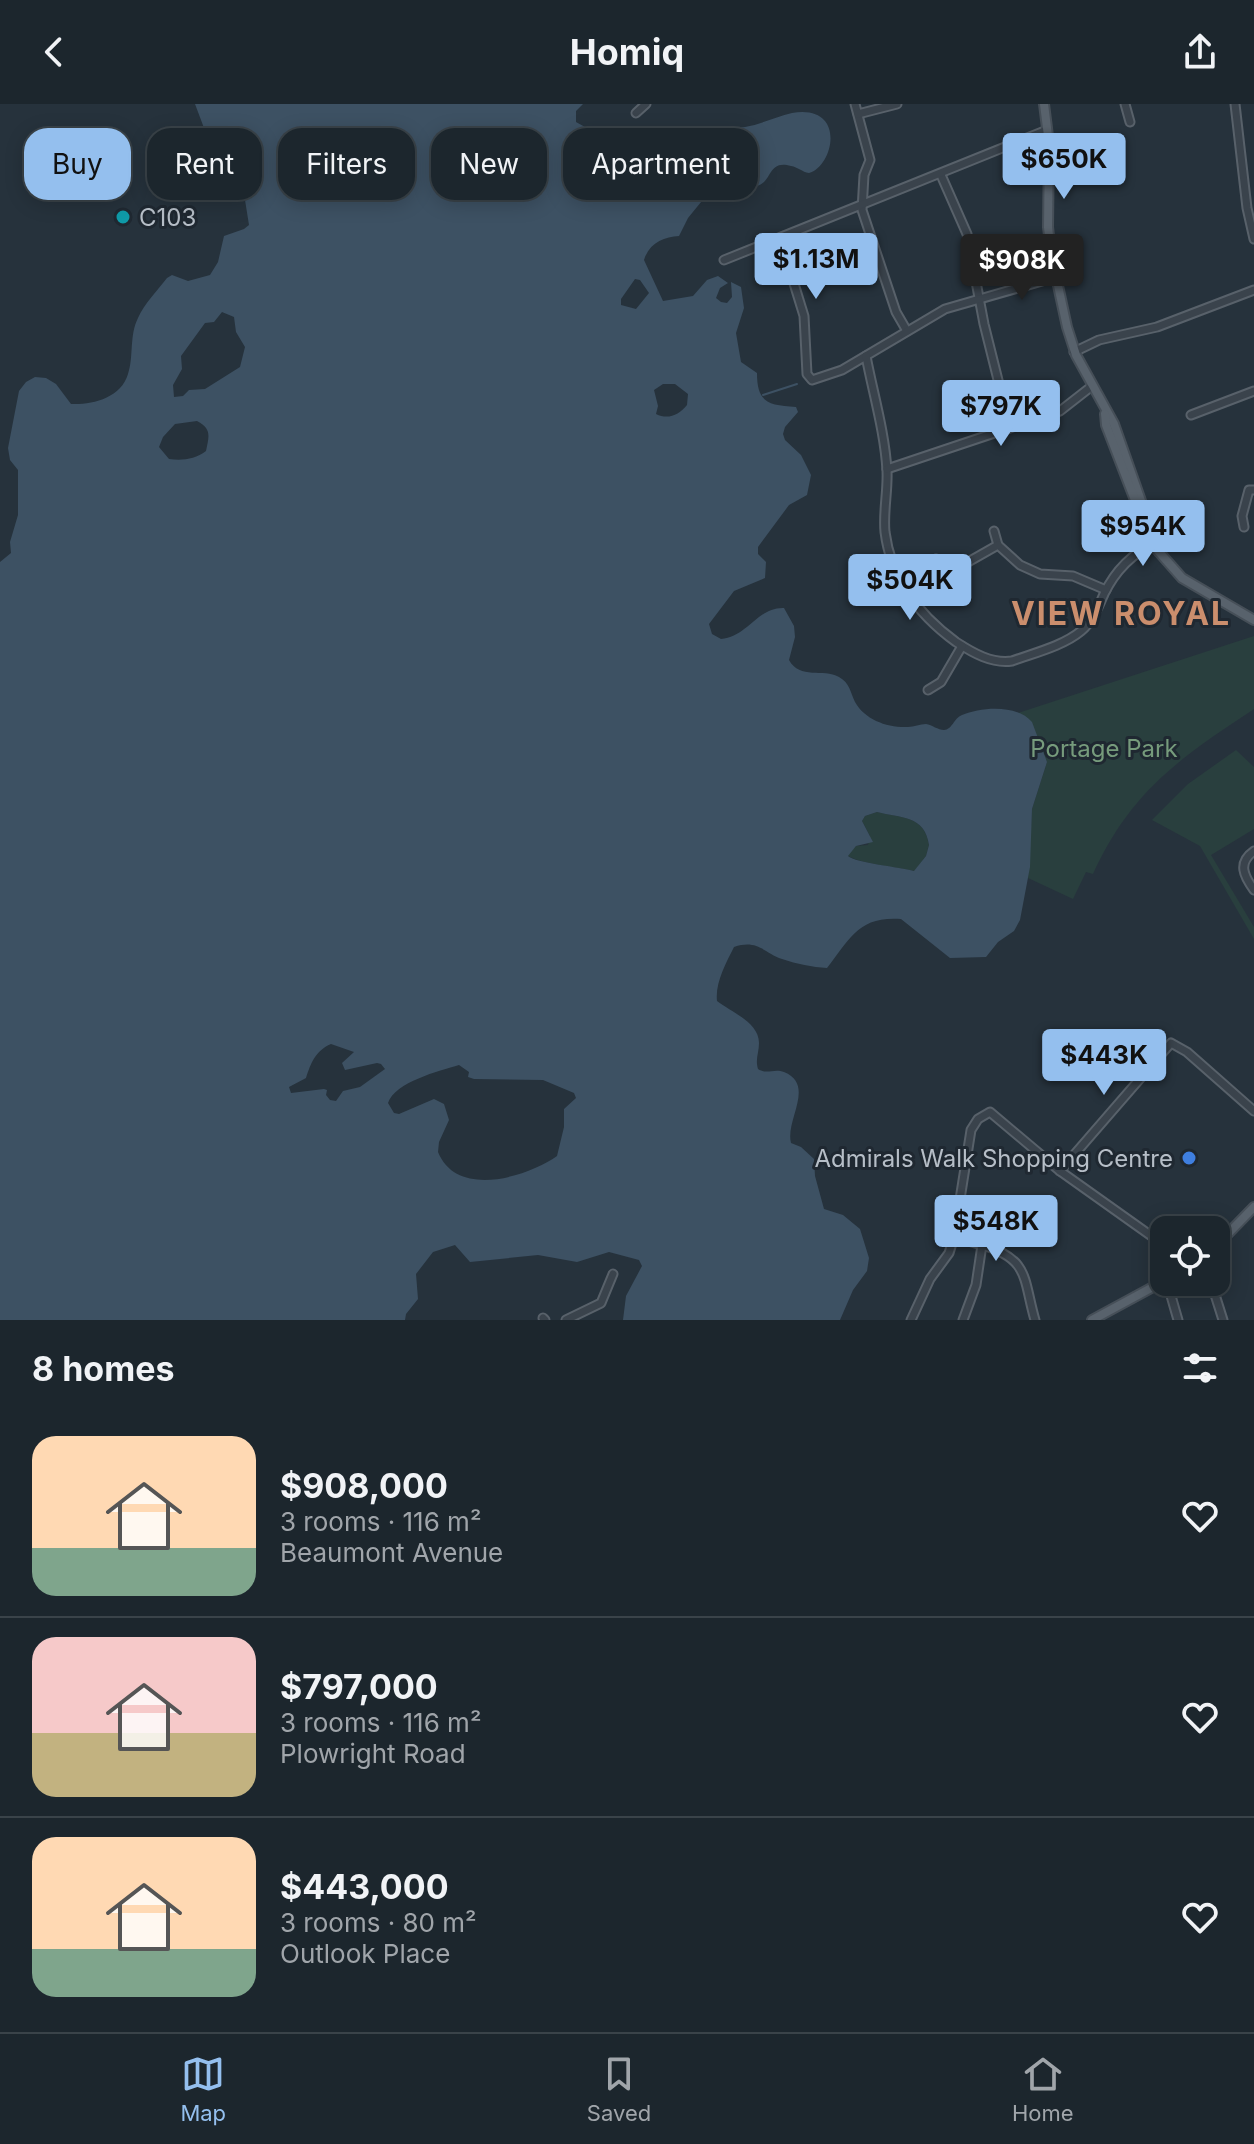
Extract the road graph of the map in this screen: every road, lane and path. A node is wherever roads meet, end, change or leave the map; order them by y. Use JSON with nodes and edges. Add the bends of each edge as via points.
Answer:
{"nodes":[{"id":1,"x":646,"y":104,"type":"edge"},
{"id":2,"x":855,"y":104,"type":"edge"},
{"id":3,"x":897,"y":104,"type":"edge"},
{"id":4,"x":1044,"y":104,"type":"edge"},
{"id":5,"x":1125,"y":104,"type":"edge"},
{"id":6,"x":1235,"y":104,"type":"edge"},
{"id":7,"x":636,"y":113,"type":"dead end"},
{"id":8,"x":858,"y":114,"type":"junction"},
{"id":9,"x":1130,"y":122,"type":"dead end"},
{"id":10,"x":1047,"y":130,"type":"junction"},
{"id":11,"x":941,"y":175,"type":"junction"},
{"id":12,"x":861,"y":207,"type":"junction"},
{"id":13,"x":780,"y":238,"type":"junction"},
{"id":14,"x":1254,"y":239,"type":"edge"},
{"id":15,"x":724,"y":260,"type":"dead end"},
{"id":16,"x":1056,"y":277,"type":"junction"},
{"id":17,"x":1254,"y":290,"type":"edge"},
{"id":18,"x":980,"y":297,"type":"junction"},
{"id":19,"x":907,"y":331,"type":"junction"},
{"id":20,"x":1074,"y":352,"type":"junction"},
{"id":21,"x":866,"y":356,"type":"junction"},
{"id":22,"x":1092,"y":386,"type":"junction"},
{"id":23,"x":1254,"y":391,"type":"edge"},
{"id":24,"x":1191,"y":415,"type":"dead end"},
{"id":25,"x":1010,"y":428,"type":"junction"},
{"id":26,"x":887,"y":469,"type":"junction"},
{"id":27,"x":1252,"y":490,"type":"edge"},
{"id":28,"x":1244,"y":527,"type":"dead end"},
{"id":29,"x":994,"y":531,"type":"dead end"},
{"id":30,"x":1155,"y":543,"type":"junction"},
{"id":31,"x":998,"y":545,"type":"junction"},
{"id":32,"x":936,"y":559,"type":"dead end"},
{"id":33,"x":1106,"y":590,"type":"junction"},
{"id":34,"x":1254,"y":620,"type":"edge"},
{"id":35,"x":962,"y":646,"type":"junction"},
{"id":36,"x":928,"y":690,"type":"dead end"},
{"id":37,"x":1254,"y":851,"type":"edge"},
{"id":38,"x":1254,"y":890,"type":"edge"},
{"id":39,"x":1254,"y":1111,"type":"edge"},
{"id":40,"x":1060,"y":1171,"type":"junction"},
{"id":41,"x":1254,"y":1207,"type":"edge"},
{"id":42,"x":1230,"y":1232,"type":"edge"},
{"id":43,"x":1150,"y":1235,"type":"edge"},
{"id":44,"x":954,"y":1237,"type":"junction"},
{"id":45,"x":982,"y":1245,"type":"junction"},
{"id":46,"x":613,"y":1274,"type":"dead end"},
{"id":47,"x":1150,"y":1289,"type":"edge"},
{"id":48,"x":1170,"y":1296,"type":"edge"},
{"id":49,"x":1215,"y":1296,"type":"edge"},
{"id":50,"x":566,"y":1320,"type":"edge"},
{"id":51,"x":911,"y":1320,"type":"edge"},
{"id":52,"x":963,"y":1320,"type":"edge"},
{"id":53,"x":1035,"y":1320,"type":"edge"},
{"id":54,"x":1092,"y":1320,"type":"edge"},
{"id":55,"x":1178,"y":1320,"type":"edge"},
{"id":56,"x":1223,"y":1320,"type":"edge"}],
"edges":[{"from":1,"to":7,"type":"street"},
{"from":2,"to":8,"type":"street"},
{"from":3,"to":8,"type":"street"},
{"from":4,"to":10,"type":"main road"},
{"from":5,"to":9,"type":"street"},
{"from":6,"to":14,"type":"street"},
{"from":8,"to":12,"type":"street","via":[[870,160]]},
{"from":10,"to":11,"type":"street"},
{"from":10,"to":16,"type":"main road","via":[[1048,227]]},
{"from":11,"to":12,"type":"street"},
{"from":11,"to":18,"type":"street","via":[[967,234]]},
{"from":12,"to":13,"type":"street"},
{"from":12,"to":19,"type":"street"},
{"from":13,"to":15,"type":"street"},
{"from":13,"to":21,"type":"street","via":[[804,316],[810,379]]},
{"from":16,"to":18,"type":"street"},
{"from":16,"to":20,"type":"main road"},
{"from":17,"to":20,"type":"street"},
{"from":18,"to":19,"type":"street"},
{"from":18,"to":25,"type":"street"},
{"from":19,"to":21,"type":"street"},
{"from":20,"to":22,"type":"main road"},
{"from":21,"to":26,"type":"street"},
{"from":22,"to":25,"type":"street","via":[[1060,411]]},
{"from":22,"to":30,"type":"main road"},
{"from":23,"to":24,"type":"street"},
{"from":25,"to":26,"type":"street"},
{"from":26,"to":35,"type":"street","via":[[885,532],[894,566],[910,599]]},
{"from":27,"to":28,"type":"street","via":[[1242,516]]},
{"from":29,"to":31,"type":"street"},
{"from":30,"to":33,"type":"street","via":[[1127,562]]},
{"from":30,"to":34,"type":"main road","via":[[1182,578]]},
{"from":31,"to":32,"type":"street","via":[[954,570],[945,570]]},
{"from":31,"to":33,"type":"street","via":[[1040,574],[1073,576]]},
{"from":33,"to":35,"type":"street","via":[[1093,619],[1080,632],[1012,661],[1001,663]]},
{"from":35,"to":36,"type":"street","via":[[941,682]]},
{"from":37,"to":38,"type":"street","via":[[1243,867]]},
{"from":39,"to":40,"type":"street","via":[[1171,1043]]},
{"from":40,"to":43,"type":"street"},
{"from":40,"to":44,"type":"street","via":[[990,1112],[978,1119],[971,1130]]},
{"from":41,"to":42,"type":"main road"},
{"from":44,"to":45,"type":"street"},
{"from":44,"to":51,"type":"street"},
{"from":45,"to":52,"type":"street","via":[[976,1285]]},
{"from":45,"to":53,"type":"street","via":[[1004,1251],[1021,1266]]},
{"from":46,"to":50,"type":"street","via":[[601,1303]]},
{"from":47,"to":54,"type":"main road"},
{"from":48,"to":55,"type":"street"},
{"from":49,"to":56,"type":"street"}]}
